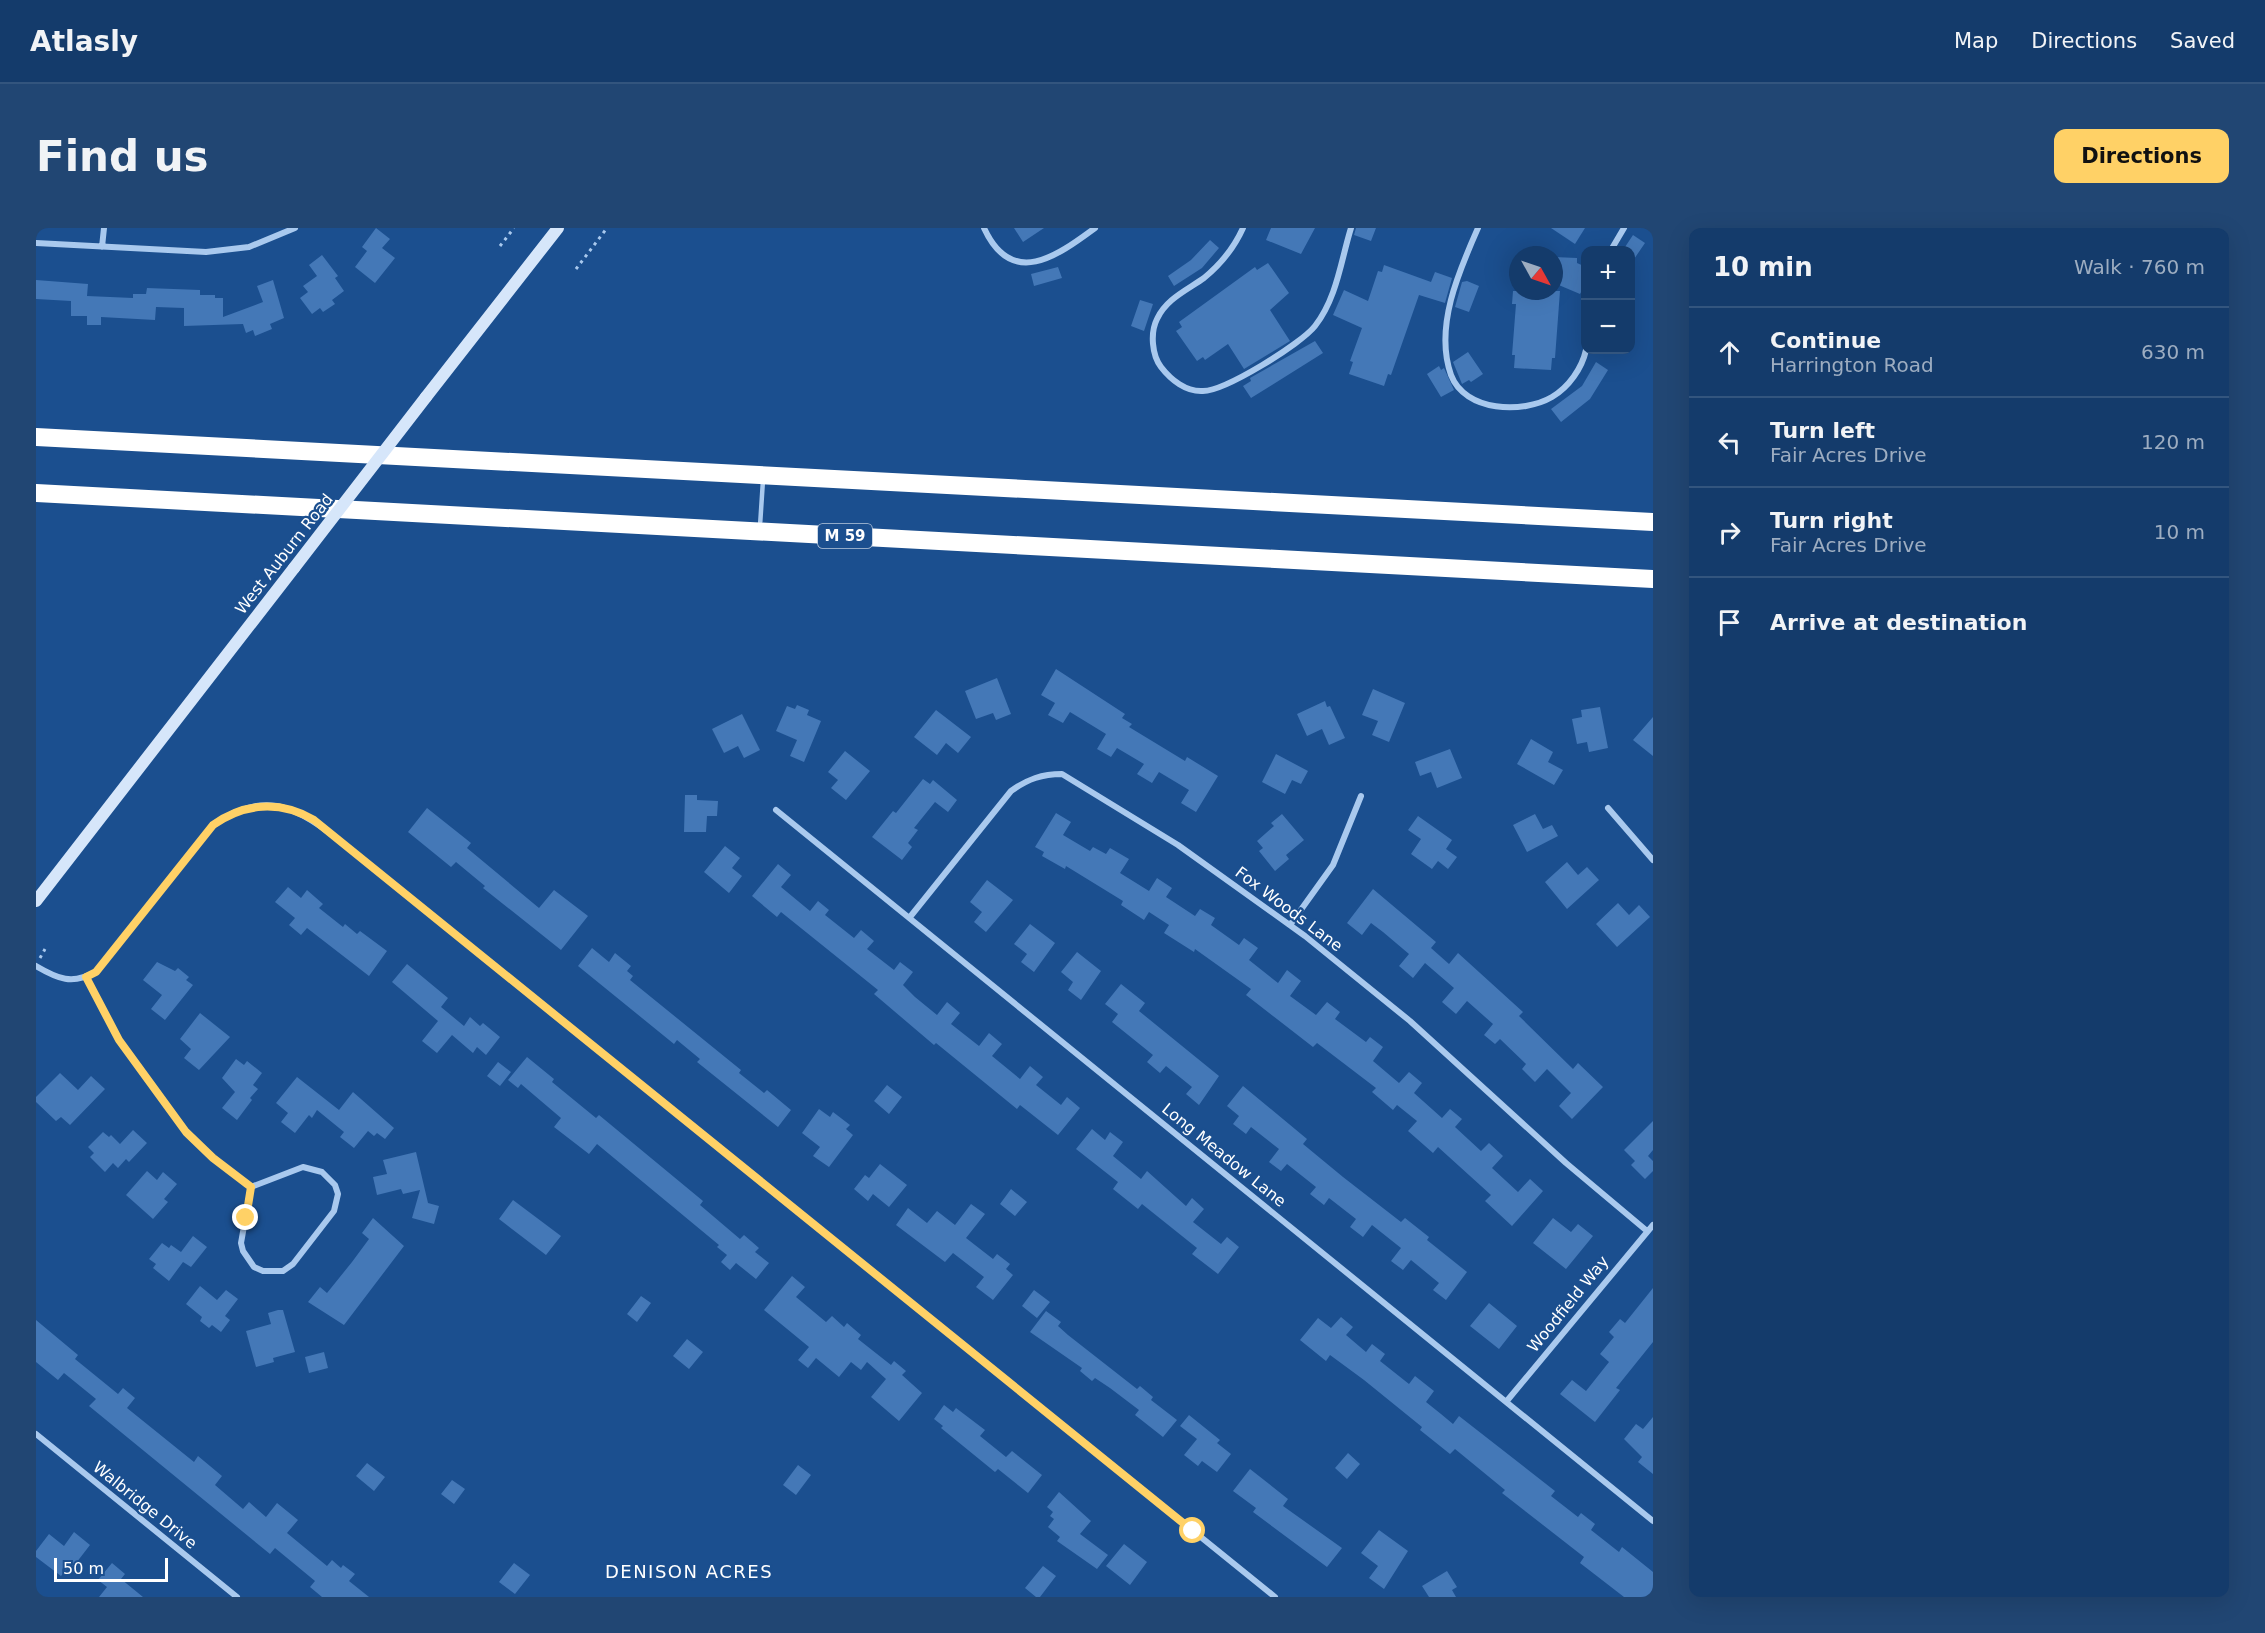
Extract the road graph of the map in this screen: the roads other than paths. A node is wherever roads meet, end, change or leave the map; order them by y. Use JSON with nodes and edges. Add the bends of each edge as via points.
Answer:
{"nodes":[{"id":1,"x":104,"y":228,"type":"edge"},
{"id":2,"x":295,"y":228,"type":"edge"},
{"id":3,"x":558,"y":228,"type":"edge"},
{"id":4,"x":984,"y":228,"type":"edge"},
{"id":5,"x":1095,"y":228,"type":"edge"},
{"id":6,"x":1243,"y":228,"type":"edge"},
{"id":7,"x":1351,"y":228,"type":"edge"},
{"id":8,"x":1478,"y":228,"type":"edge"},
{"id":9,"x":1624,"y":228,"type":"edge"},
{"id":10,"x":36,"y":243,"type":"edge"},
{"id":11,"x":1613,"y":246,"type":"edge"},
{"id":12,"x":102,"y":247,"type":"junction"},
{"id":13,"x":1585,"y":354,"type":"edge"},
{"id":14,"x":36,"y":437,"type":"edge"},
{"id":15,"x":763,"y":476,"type":"junction"},
{"id":16,"x":36,"y":494,"type":"edge"},
{"id":17,"x":1653,"y":522,"type":"edge"},
{"id":18,"x":760,"y":532,"type":"junction"},
{"id":19,"x":1653,"y":579,"type":"edge"},
{"id":20,"x":1361,"y":796,"type":"dead end"},
{"id":21,"x":1608,"y":808,"type":"dead end"},
{"id":22,"x":776,"y":810,"type":"dead end"},
{"id":23,"x":1653,"y":860,"type":"edge"},
{"id":24,"x":36,"y":901,"type":"edge"},
{"id":25,"x":910,"y":917,"type":"junction"},
{"id":26,"x":1290,"y":925,"type":"junction"},
{"id":27,"x":36,"y":966,"type":"edge"},
{"id":28,"x":86,"y":977,"type":"junction"},
{"id":29,"x":251,"y":1187,"type":"junction"},
{"id":30,"x":1653,"y":1225,"type":"edge"},
{"id":31,"x":1647,"y":1231,"type":"junction"},
{"id":32,"x":1506,"y":1402,"type":"junction"},
{"id":33,"x":36,"y":1434,"type":"edge"},
{"id":34,"x":1653,"y":1521,"type":"edge"},
{"id":35,"x":237,"y":1597,"type":"edge"},
{"id":36,"x":1275,"y":1597,"type":"edge"}],
"edges":[{"from":1,"to":12,"type":"street"},
{"from":2,"to":12,"type":"street","via":[[264,242],[228,251]]},
{"from":3,"to":24,"type":"main road","name":"West Auburn Road","bridge":true},
{"from":4,"to":5,"type":"street","via":[[996,248],[1030,264],[1056,255]]},
{"from":6,"to":7,"type":"street","via":[[1217,266],[1172,299],[1156,320],[1153,335],[1158,363],[1186,388],[1200,391],[1222,387],[1310,332],[1332,295]]},
{"from":8,"to":13,"type":"street","via":[[1460,267],[1446,337],[1452,377],[1469,397],[1490,406],[1520,408],[1552,397],[1572,379]]},
{"from":9,"to":11,"type":"street"},
{"from":10,"to":12,"type":"street"},
{"from":14,"to":15,"type":"highway"},
{"from":15,"to":17,"type":"highway"},
{"from":15,"to":18,"type":"lane"},
{"from":16,"to":18,"type":"highway","number":"M 59"},
{"from":18,"to":19,"type":"highway","number":"M 59"},
{"from":20,"to":26,"type":"street","via":[[1333,865]]},
{"from":21,"to":23,"type":"street"},
{"from":22,"to":25,"type":"street","name":"Long Meadow Lane"},
{"from":25,"to":26,"type":"street","name":"Fox Woods Lane","via":[[1011,791],[1030,779],[1062,774],[1178,845]]},
{"from":25,"to":32,"type":"street","name":"Long Meadow Lane"},
{"from":26,"to":31,"type":"street","name":"Fox Woods Lane","via":[[1410,1021]]},
{"from":27,"to":28,"type":"street","via":[[64,980]]},
{"from":28,"to":29,"type":"street","via":[[119,1040],[186,1132]]},
{"from":28,"to":36,"type":"street","via":[[96,972],[213,825],[256,807],[272,805],[301,812]]},
{"from":29,"to":29,"type":"street","via":[[243,1251],[254,1267],[283,1271],[293,1264],[334,1211],[338,1194],[335,1185],[322,1172],[303,1167]]},
{"from":30,"to":31,"type":"street","name":"Woodfield Way"},
{"from":31,"to":32,"type":"street","name":"Woodfield Way"},
{"from":32,"to":34,"type":"street","name":"Long Meadow Lane"},
{"from":33,"to":35,"type":"street","name":"Walbridge Drive"}]}
